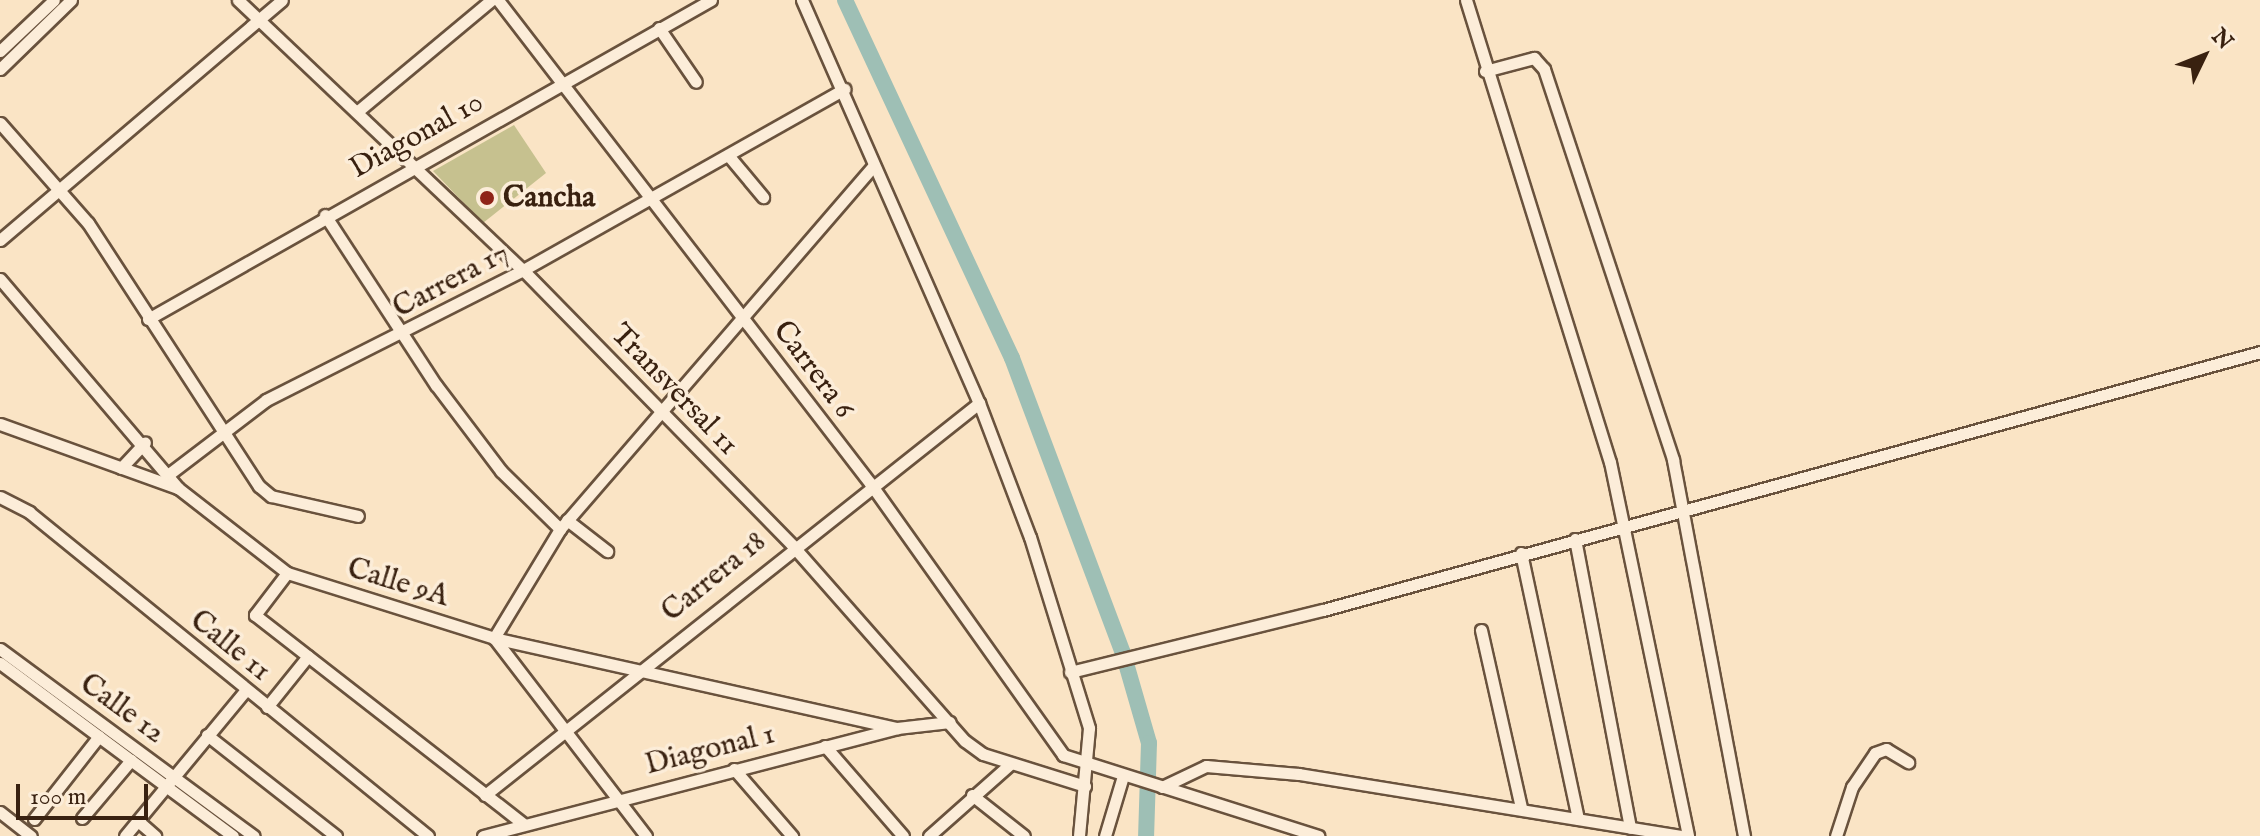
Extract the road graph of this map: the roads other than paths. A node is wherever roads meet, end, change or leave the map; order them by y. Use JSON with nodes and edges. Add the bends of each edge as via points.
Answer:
{"nodes":[{"id":1,"x":54,"y":0,"type":"edge"},
{"id":2,"x":71,"y":0,"type":"edge"},
{"id":3,"x":238,"y":0,"type":"edge"},
{"id":4,"x":282,"y":0,"type":"edge"},
{"id":5,"x":491,"y":0,"type":"edge"},
{"id":6,"x":498,"y":0,"type":"edge"},
{"id":7,"x":711,"y":0,"type":"edge"},
{"id":8,"x":802,"y":0,"type":"edge"},
{"id":9,"x":1466,"y":0,"type":"edge"},
{"id":10,"x":258,"y":19,"type":"junction"},
{"id":11,"x":659,"y":28,"type":"junction"},
{"id":12,"x":0,"y":51,"type":"edge"},
{"id":13,"x":0,"y":69,"type":"edge"},
{"id":14,"x":1485,"y":71,"type":"junction"},
{"id":15,"x":696,"y":82,"type":"dead end"},
{"id":16,"x":559,"y":85,"type":"junction"},
{"id":17,"x":844,"y":89,"type":"junction"},
{"id":18,"x":358,"y":111,"type":"junction"},
{"id":19,"x":0,"y":123,"type":"edge"},
{"id":20,"x":728,"y":155,"type":"junction"},
{"id":21,"x":415,"y":165,"type":"junction"},
{"id":22,"x":873,"y":166,"type":"junction"},
{"id":23,"x":60,"y":184,"type":"junction"},
{"id":24,"x":763,"y":197,"type":"dead end"},
{"id":25,"x":650,"y":199,"type":"junction"},
{"id":26,"x":325,"y":215,"type":"junction"},
{"id":27,"x":0,"y":240,"type":"edge"},
{"id":28,"x":523,"y":270,"type":"junction"},
{"id":29,"x":0,"y":279,"type":"edge"},
{"id":30,"x":742,"y":317,"type":"junction"},
{"id":31,"x":148,"y":319,"type":"junction"},
{"id":32,"x":400,"y":336,"type":"junction"},
{"id":33,"x":2260,"y":352,"type":"edge"},
{"id":34,"x":979,"y":403,"type":"junction"},
{"id":35,"x":661,"y":412,"type":"junction"},
{"id":36,"x":0,"y":424,"type":"edge"},
{"id":37,"x":221,"y":433,"type":"junction"},
{"id":38,"x":145,"y":442,"type":"junction"},
{"id":39,"x":121,"y":468,"type":"junction"},
{"id":40,"x":169,"y":474,"type":"junction"},
{"id":41,"x":870,"y":483,"type":"junction"},
{"id":42,"x":178,"y":488,"type":"junction"},
{"id":43,"x":0,"y":497,"type":"edge"},
{"id":44,"x":1685,"y":511,"type":"junction"},
{"id":45,"x":358,"y":516,"type":"dead end"},
{"id":46,"x":563,"y":524,"type":"junction"},
{"id":47,"x":1626,"y":526,"type":"junction"},
{"id":48,"x":1575,"y":539,"type":"junction"},
{"id":49,"x":792,"y":545,"type":"junction"},
{"id":50,"x":607,"y":551,"type":"dead end"},
{"id":51,"x":1521,"y":553,"type":"junction"},
{"id":52,"x":287,"y":573,"type":"junction"},
{"id":53,"x":1481,"y":630,"type":"dead end"},
{"id":54,"x":494,"y":638,"type":"junction"},
{"id":55,"x":0,"y":649,"type":"edge"},
{"id":56,"x":308,"y":656,"type":"junction"},
{"id":57,"x":0,"y":663,"type":"edge"},
{"id":58,"x":638,"y":671,"type":"junction"},
{"id":59,"x":1070,"y":672,"type":"junction"},
{"id":60,"x":245,"y":691,"type":"junction"},
{"id":61,"x":267,"y":707,"type":"junction"},
{"id":62,"x":76,"y":712,"type":"junction"},
{"id":63,"x":950,"y":722,"type":"junction"},
{"id":64,"x":897,"y":728,"type":"junction"},
{"id":65,"x":565,"y":730,"type":"junction"},
{"id":66,"x":207,"y":735,"type":"junction"},
{"id":67,"x":99,"y":736,"type":"junction"},
{"id":68,"x":825,"y":746,"type":"junction"},
{"id":69,"x":131,"y":760,"type":"junction"},
{"id":70,"x":1908,"y":762,"type":"dead end"},
{"id":71,"x":1010,"y":764,"type":"junction"},
{"id":72,"x":1087,"y":768,"type":"junction"},
{"id":73,"x":734,"y":769,"type":"junction"},
{"id":74,"x":1123,"y":776,"type":"junction"},
{"id":75,"x":170,"y":781,"type":"junction"},
{"id":76,"x":1085,"y":786,"type":"junction"},
{"id":77,"x":1162,"y":787,"type":"junction"},
{"id":78,"x":485,"y":795,"type":"junction"},
{"id":79,"x":972,"y":795,"type":"junction"},
{"id":80,"x":617,"y":798,"type":"junction"},
{"id":81,"x":1521,"y":807,"type":"junction"},
{"id":82,"x":0,"y":812,"type":"edge"},
{"id":83,"x":82,"y":818,"type":"dead end"},
{"id":84,"x":34,"y":819,"type":"dead end"},
{"id":85,"x":1578,"y":819,"type":"junction"},
{"id":86,"x":138,"y":821,"type":"junction"},
{"id":87,"x":523,"y":824,"type":"junction"},
{"id":88,"x":1630,"y":828,"type":"junction"},
{"id":89,"x":31,"y":836,"type":"edge"},
{"id":90,"x":125,"y":836,"type":"edge"},
{"id":91,"x":155,"y":836,"type":"edge"},
{"id":92,"x":233,"y":836,"type":"edge"},
{"id":93,"x":254,"y":836,"type":"edge"},
{"id":94,"x":336,"y":836,"type":"edge"},
{"id":95,"x":428,"y":836,"type":"edge"},
{"id":96,"x":483,"y":836,"type":"edge"},
{"id":97,"x":646,"y":836,"type":"edge"},
{"id":98,"x":792,"y":836,"type":"edge"},
{"id":99,"x":903,"y":836,"type":"edge"},
{"id":100,"x":929,"y":836,"type":"edge"},
{"id":101,"x":1024,"y":836,"type":"edge"},
{"id":102,"x":1079,"y":836,"type":"edge"},
{"id":103,"x":1105,"y":836,"type":"edge"},
{"id":104,"x":1318,"y":836,"type":"edge"},
{"id":105,"x":1680,"y":836,"type":"edge"},
{"id":106,"x":1688,"y":836,"type":"edge"},
{"id":107,"x":1744,"y":836,"type":"edge"},
{"id":108,"x":1836,"y":836,"type":"edge"}],
"edges":[{"from":1,"to":12,"type":"street"},
{"from":2,"to":13,"type":"street"},
{"from":3,"to":10,"type":"street","name":"Transversal 11"},
{"from":4,"to":10,"type":"street"},
{"from":5,"to":18,"type":"street"},
{"from":6,"to":16,"type":"street","name":"Carrera 6"},
{"from":7,"to":11,"type":"street","name":"Diagonal 10"},
{"from":8,"to":17,"type":"street"},
{"from":9,"to":14,"type":"street"},
{"from":10,"to":18,"type":"street","name":"Transversal 11"},
{"from":10,"to":23,"type":"street"},
{"from":11,"to":15,"type":"street"},
{"from":11,"to":16,"type":"street","name":"Diagonal 10"},
{"from":14,"to":44,"type":"street","via":[[1534,58],[1544,69]]},
{"from":14,"to":47,"type":"street"},
{"from":16,"to":21,"type":"street","name":"Diagonal 10"},
{"from":16,"to":25,"type":"street","name":"Carrera 6"},
{"from":17,"to":20,"type":"street","name":"Carrera 17"},
{"from":17,"to":22,"type":"street"},
{"from":18,"to":21,"type":"street","name":"Transversal 11"},
{"from":19,"to":23,"type":"street"},
{"from":20,"to":24,"type":"street"},
{"from":20,"to":25,"type":"street","name":"Carrera 17"},
{"from":21,"to":26,"type":"street","name":"Diagonal 10"},
{"from":21,"to":28,"type":"street","name":"Transversal 11"},
{"from":22,"to":30,"type":"street"},
{"from":22,"to":34,"type":"street"},
{"from":23,"to":27,"type":"street"},
{"from":23,"to":31,"type":"street"},
{"from":25,"to":28,"type":"street","name":"Carrera 17"},
{"from":25,"to":30,"type":"street","name":"Carrera 6"},
{"from":26,"to":31,"type":"street","name":"Diagonal 10"},
{"from":26,"to":32,"type":"street"},
{"from":28,"to":32,"type":"street","name":"Carrera 17"},
{"from":28,"to":35,"type":"street","name":"Transversal 11"},
{"from":29,"to":38,"type":"street","name":"Calle 9A"},
{"from":30,"to":35,"type":"street"},
{"from":30,"to":41,"type":"street","name":"Carrera 6"},
{"from":31,"to":37,"type":"street"},
{"from":32,"to":37,"type":"street","name":"Carrera 17","via":[[266,400]]},
{"from":32,"to":46,"type":"street","via":[[501,471]]},
{"from":33,"to":44,"type":"street"},
{"from":34,"to":41,"type":"street","name":"Carrera 18"},
{"from":34,"to":59,"type":"street"},
{"from":35,"to":46,"type":"street"},
{"from":35,"to":49,"type":"street","name":"Transversal 11"},
{"from":36,"to":39,"type":"street"},
{"from":37,"to":40,"type":"street","name":"Carrera 17"},
{"from":37,"to":45,"type":"street","via":[[271,496]]},
{"from":38,"to":39,"type":"street"},
{"from":38,"to":40,"type":"street","name":"Calle 9A"},
{"from":39,"to":42,"type":"street"},
{"from":40,"to":42,"type":"street","name":"Calle 9A"},
{"from":41,"to":49,"type":"street","name":"Carrera 18"},
{"from":41,"to":72,"type":"street","name":"Carrera 6","via":[[1063,755]]},
{"from":42,"to":52,"type":"street","name":"Calle 9A"},
{"from":43,"to":60,"type":"street","name":"Calle 11","via":[[29,512]]},
{"from":44,"to":47,"type":"street"},
{"from":44,"to":107,"type":"street"},
{"from":46,"to":50,"type":"street"},
{"from":46,"to":54,"type":"street"},
{"from":47,"to":48,"type":"street"},
{"from":47,"to":106,"type":"street"},
{"from":48,"to":51,"type":"street"},
{"from":48,"to":88,"type":"street"},
{"from":49,"to":58,"type":"street","name":"Carrera 18"},
{"from":49,"to":63,"type":"street","name":"Transversal 11"},
{"from":51,"to":59,"type":"street"},
{"from":51,"to":85,"type":"street"},
{"from":52,"to":54,"type":"street","name":"Calle 9A"},
{"from":52,"to":56,"type":"street","via":[[255,615]]},
{"from":53,"to":81,"type":"street"},
{"from":54,"to":58,"type":"street","name":"Calle 9A"},
{"from":54,"to":65,"type":"street"},
{"from":55,"to":62,"type":"street","name":"Calle 12"},
{"from":56,"to":61,"type":"street"},
{"from":56,"to":78,"type":"street"},
{"from":57,"to":62,"type":"street","name":"Calle 12"},
{"from":58,"to":64,"type":"street","name":"Calle 9A"},
{"from":58,"to":65,"type":"street","name":"Carrera 18"},
{"from":59,"to":72,"type":"street","via":[[1089,728]]},
{"from":60,"to":61,"type":"street","name":"Calle 11"},
{"from":60,"to":66,"type":"street"},
{"from":61,"to":95,"type":"street","name":"Calle 11"},
{"from":62,"to":67,"type":"street","name":"Calle 12"},
{"from":62,"to":75,"type":"street","name":"Calle 12"},
{"from":63,"to":64,"type":"street","name":"Diagonal 1"},
{"from":63,"to":71,"type":"street","name":"Transversal 11","via":[[983,754]]},
{"from":64,"to":68,"type":"street","name":"Diagonal 1"},
{"from":65,"to":78,"type":"street","name":"Carrera 18"},
{"from":65,"to":80,"type":"street"},
{"from":66,"to":75,"type":"street"},
{"from":66,"to":94,"type":"street"},
{"from":67,"to":69,"type":"street","name":"Calle 12"},
{"from":67,"to":84,"type":"street"},
{"from":68,"to":73,"type":"street","name":"Diagonal 1"},
{"from":68,"to":99,"type":"street"},
{"from":69,"to":75,"type":"street","name":"Calle 12"},
{"from":69,"to":83,"type":"street"},
{"from":70,"to":108,"type":"street","via":[[1886,749],[1875,753],[1852,787]]},
{"from":71,"to":76,"type":"street","name":"Transversal 11"},
{"from":71,"to":79,"type":"street"},
{"from":72,"to":74,"type":"street"},
{"from":72,"to":76,"type":"street"},
{"from":73,"to":80,"type":"street","name":"Diagonal 1"},
{"from":73,"to":98,"type":"street"},
{"from":74,"to":77,"type":"street"},
{"from":74,"to":103,"type":"street"},
{"from":75,"to":86,"type":"street"},
{"from":75,"to":92,"type":"street","name":"Calle 12"},
{"from":75,"to":93,"type":"street","name":"Calle 12"},
{"from":76,"to":102,"type":"street"},
{"from":77,"to":81,"type":"street","via":[[1206,766]]},
{"from":77,"to":104,"type":"street"},
{"from":78,"to":87,"type":"street"},
{"from":79,"to":100,"type":"street"},
{"from":79,"to":101,"type":"street"},
{"from":80,"to":87,"type":"street","name":"Diagonal 1"},
{"from":80,"to":97,"type":"street"},
{"from":81,"to":85,"type":"street"},
{"from":82,"to":89,"type":"street"},
{"from":85,"to":88,"type":"street"},
{"from":86,"to":90,"type":"street"},
{"from":86,"to":91,"type":"street"},
{"from":87,"to":96,"type":"street","name":"Diagonal 1"},
{"from":88,"to":105,"type":"street"}]}
